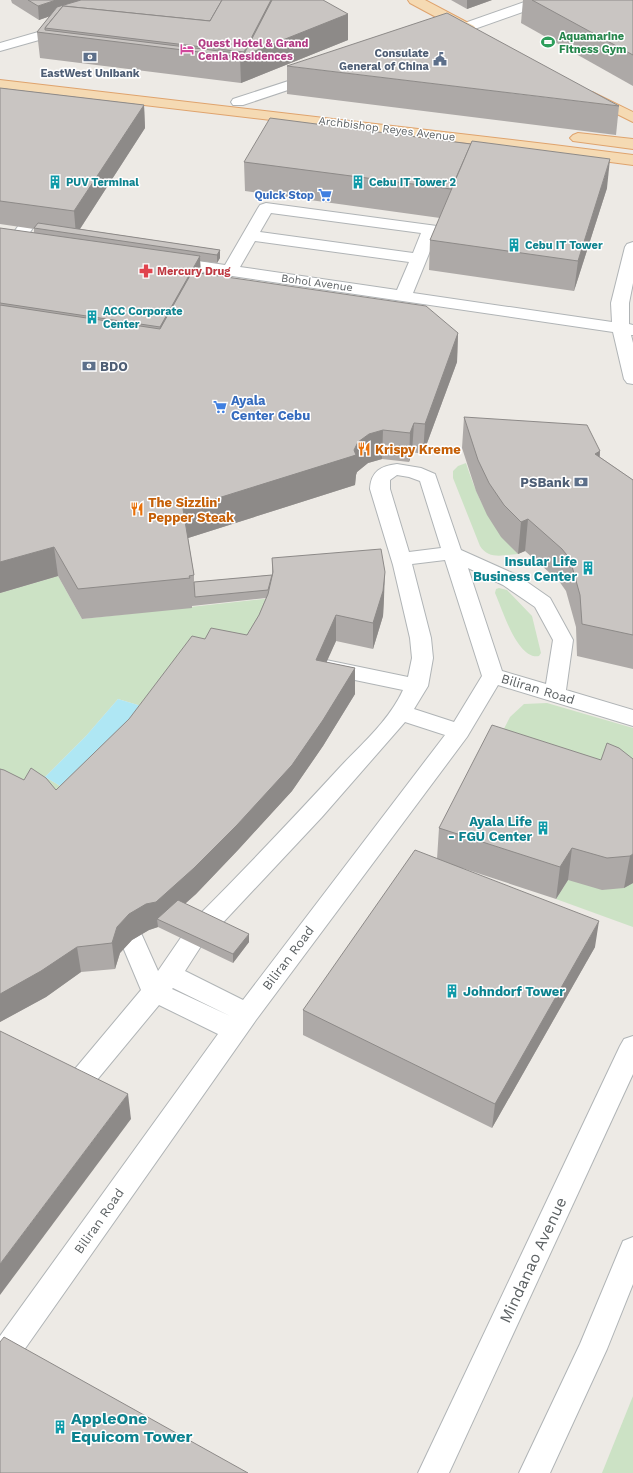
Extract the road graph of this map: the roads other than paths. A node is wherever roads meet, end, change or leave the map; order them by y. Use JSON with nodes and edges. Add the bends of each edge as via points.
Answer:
{"nodes":[{"id":1,"x":415,"y":0,"type":"edge"},
{"id":2,"x":543,"y":0,"type":"edge"},
{"id":3,"x":79,"y":23,"type":"edge"},
{"id":4,"x":466,"y":28,"type":"junction"},
{"id":5,"x":480,"y":35,"type":"edge"},
{"id":6,"x":428,"y":40,"type":"edge"},
{"id":7,"x":0,"y":47,"type":"edge"},
{"id":8,"x":330,"y":72,"type":"edge"},
{"id":9,"x":0,"y":84,"type":"edge"},
{"id":10,"x":33,"y":88,"type":"junction"},
{"id":11,"x":577,"y":88,"type":"edge"},
{"id":12,"x":53,"y":91,"type":"junction"},
{"id":13,"x":23,"y":100,"type":"edge"},
{"id":14,"x":141,"y":102,"type":"junction"},
{"id":15,"x":44,"y":103,"type":"edge"},
{"id":16,"x":237,"y":106,"type":"junction"},
{"id":17,"x":633,"y":118,"type":"edge"},
{"id":18,"x":633,"y":144,"type":"edge"},
{"id":19,"x":633,"y":160,"type":"edge"},
{"id":20,"x":633,"y":172,"type":"edge"},
{"id":21,"x":37,"y":199,"type":"edge"},
{"id":22,"x":250,"y":235,"type":"junction"},
{"id":23,"x":0,"y":237,"type":"edge"},
{"id":24,"x":633,"y":247,"type":"edge"},
{"id":25,"x":418,"y":259,"type":"junction"},
{"id":26,"x":159,"y":260,"type":"edge"},
{"id":27,"x":230,"y":270,"type":"junction"},
{"id":28,"x":403,"y":296,"type":"junction"},
{"id":29,"x":627,"y":330,"type":"edge"},
{"id":30,"x":633,"y":378,"type":"edge"},
{"id":31,"x":452,"y":553,"type":"junction"},
{"id":32,"x":402,"y":559,"type":"junction"},
{"id":33,"x":324,"y":667,"type":"edge"},
{"id":34,"x":493,"y":676,"type":"junction"},
{"id":35,"x":416,"y":686,"type":"junction"},
{"id":36,"x":555,"y":694,"type":"junction"},
{"id":37,"x":400,"y":712,"type":"junction"},
{"id":38,"x":633,"y":718,"type":"edge"},
{"id":39,"x":459,"y":732,"type":"junction"},
{"id":40,"x":207,"y":923,"type":"edge"},
{"id":41,"x":132,"y":940,"type":"dead end"},
{"id":42,"x":191,"y":943,"type":"edge"},
{"id":43,"x":161,"y":983,"type":"junction"},
{"id":44,"x":241,"y":1022,"type":"junction"},
{"id":45,"x":633,"y":1046,"type":"edge"},
{"id":46,"x":73,"y":1090,"type":"edge"},
{"id":47,"x":633,"y":1250,"type":"edge"},
{"id":48,"x":0,"y":1360,"type":"edge"},
{"id":49,"x":433,"y":1473,"type":"edge"},
{"id":50,"x":534,"y":1473,"type":"edge"}],
"edges":[{"from":1,"to":4,"type":"main road"},
{"from":2,"to":4,"type":"street"},
{"from":3,"to":7,"type":"street"},
{"from":4,"to":5,"type":"main road"},
{"from":4,"to":6,"type":"street"},
{"from":8,"to":16,"type":"street"},
{"from":9,"to":10,"type":"main road","name":"Archbishop Reyes Avenue"},
{"from":10,"to":12,"type":"main road","name":"Archbishop Reyes Avenue"},
{"from":10,"to":13,"type":"street"},
{"from":11,"to":17,"type":"main road"},
{"from":12,"to":14,"type":"main road","name":"Archbishop Reyes Avenue"},
{"from":12,"to":15,"type":"street"},
{"from":14,"to":16,"type":"main road","name":"Archbishop Reyes Avenue","via":[[227,100]]},
{"from":14,"to":20,"type":"main road","name":"Archbishop Reyes Avenue","via":[[218,121]]},
{"from":16,"to":18,"type":"main road","name":"Archbishop Reyes Avenue"},
{"from":16,"to":19,"type":"main road","name":"Archbishop Reyes Avenue"},
{"from":21,"to":23,"type":"street","via":[[25,241]]},
{"from":22,"to":25,"type":"street"},
{"from":22,"to":25,"type":"street","via":[[266,208],[431,229]]},
{"from":22,"to":27,"type":"street"},
{"from":24,"to":29,"type":"street","via":[[620,303]]},
{"from":25,"to":28,"type":"street"},
{"from":26,"to":27,"type":"street","name":"Bohol Avenue"},
{"from":27,"to":28,"type":"street","name":"Bohol Avenue"},
{"from":28,"to":29,"type":"street","name":"Bohol Avenue"},
{"from":29,"to":30,"type":"street"},
{"from":31,"to":32,"type":"street"},
{"from":31,"to":32,"type":"street","via":[[428,478],[408,469],[389,471],[378,481]]},
{"from":31,"to":34,"type":"street"},
{"from":31,"to":36,"type":"street","via":[[510,580],[543,603],[563,640]]},
{"from":32,"to":35,"type":"street","via":[[423,648],[422,665]]},
{"from":33,"to":35,"type":"street"},
{"from":34,"to":36,"type":"street","name":"Biliran Road"},
{"from":34,"to":39,"type":"street","name":"Biliran Road"},
{"from":35,"to":37,"type":"street"},
{"from":36,"to":38,"type":"street","name":"Biliran Road"},
{"from":37,"to":39,"type":"street"},
{"from":37,"to":40,"type":"street","via":[[314,811]]},
{"from":39,"to":44,"type":"street","name":"Biliran Road"},
{"from":41,"to":43,"type":"street"},
{"from":42,"to":43,"type":"street"},
{"from":43,"to":44,"type":"street"},
{"from":43,"to":46,"type":"street"},
{"from":44,"to":48,"type":"street","name":"Biliran Road"},
{"from":45,"to":49,"type":"street","name":"Mindanao Avenue"},
{"from":47,"to":50,"type":"street","via":[[592,1349]]}]}
